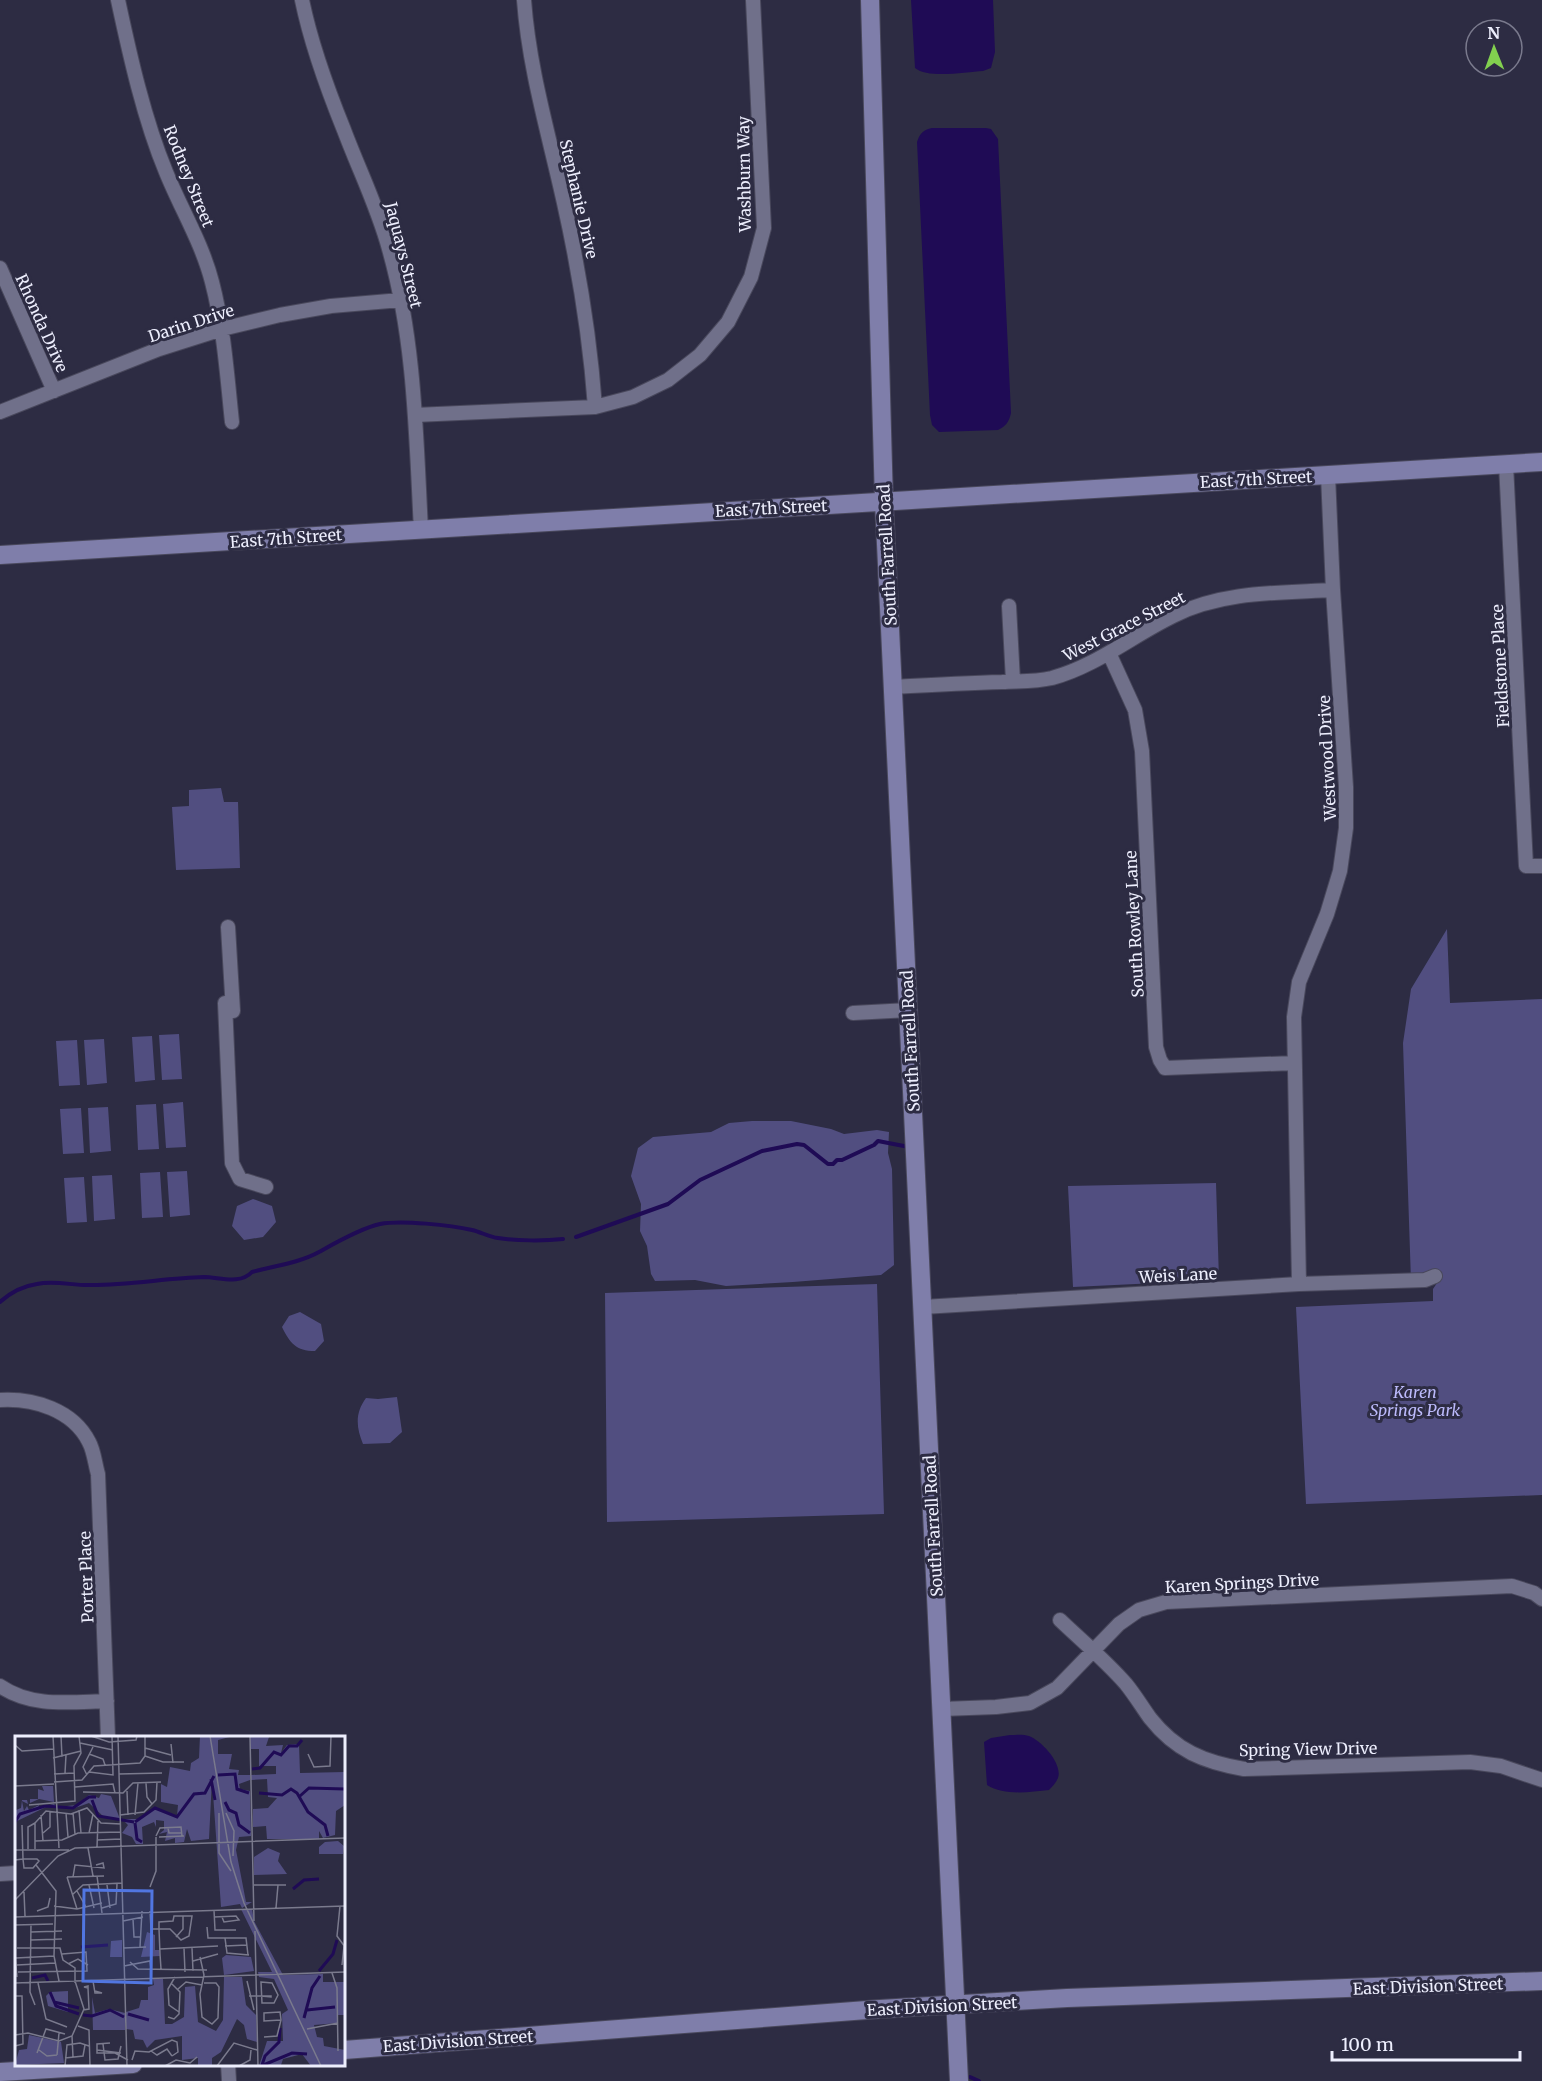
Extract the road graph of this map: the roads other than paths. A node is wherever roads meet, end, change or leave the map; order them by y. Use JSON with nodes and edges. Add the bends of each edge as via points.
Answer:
{"nodes":[{"id":1,"x":118,"y":0,"type":"edge"},
{"id":2,"x":302,"y":0,"type":"edge"},
{"id":3,"x":524,"y":0,"type":"edge"},
{"id":4,"x":753,"y":0,"type":"edge"},
{"id":5,"x":870,"y":0,"type":"edge"},
{"id":6,"x":0,"y":268,"type":"edge"},
{"id":7,"x":401,"y":300,"type":"junction"},
{"id":8,"x":222,"y":328,"type":"junction"},
{"id":9,"x":54,"y":391,"type":"junction"},
{"id":10,"x":595,"y":407,"type":"junction"},
{"id":11,"x":0,"y":412,"type":"edge"},
{"id":12,"x":415,"y":415,"type":"junction"},
{"id":13,"x":232,"y":422,"type":"dead end"},
{"id":14,"x":1542,"y":462,"type":"edge"},
{"id":15,"x":1506,"y":464,"type":"junction"},
{"id":16,"x":1328,"y":475,"type":"junction"},
{"id":17,"x":884,"y":502,"type":"junction"},
{"id":18,"x":421,"y":530,"type":"junction"},
{"id":19,"x":0,"y":555,"type":"edge"},
{"id":20,"x":1333,"y":590,"type":"junction"},
{"id":21,"x":1009,"y":606,"type":"dead end"},
{"id":22,"x":1109,"y":653,"type":"junction"},
{"id":23,"x":1013,"y":681,"type":"junction"},
{"id":24,"x":893,"y":687,"type":"junction"},
{"id":25,"x":1542,"y":866,"type":"edge"},
{"id":26,"x":228,"y":927,"type":"dead end"},
{"id":27,"x":909,"y":1010,"type":"junction"},
{"id":28,"x":853,"y":1013,"type":"dead end"},
{"id":29,"x":1294,"y":1063,"type":"junction"},
{"id":30,"x":266,"y":1187,"type":"dead end"},
{"id":31,"x":1435,"y":1276,"type":"dead end"},
{"id":32,"x":1299,"y":1284,"type":"junction"},
{"id":33,"x":923,"y":1307,"type":"junction"},
{"id":34,"x":0,"y":1400,"type":"edge"},
{"id":35,"x":1542,"y":1599,"type":"edge"},
{"id":36,"x":1060,"y":1620,"type":"dead end"},
{"id":37,"x":1091,"y":1650,"type":"junction"},
{"id":38,"x":0,"y":1686,"type":"edge"},
{"id":39,"x":107,"y":1701,"type":"junction"},
{"id":40,"x":942,"y":1709,"type":"junction"},
{"id":41,"x":108,"y":1736,"type":"edge"},
{"id":42,"x":1541,"y":1778,"type":"edge"},
{"id":43,"x":15,"y":1873,"type":"edge"},
{"id":44,"x":0,"y":1874,"type":"edge"},
{"id":45,"x":1542,"y":1981,"type":"edge"},
{"id":46,"x":956,"y":2005,"type":"junction"},
{"id":47,"x":345,"y":2050,"type":"edge"},
{"id":48,"x":100,"y":2066,"type":"edge"},
{"id":49,"x":228,"y":2066,"type":"edge"},
{"id":50,"x":0,"y":2072,"type":"edge"},
{"id":51,"x":229,"y":2081,"type":"edge"},
{"id":52,"x":959,"y":2081,"type":"edge"}],
"edges":[{"from":1,"to":8,"type":"street","name":"Rodney Street","via":[[165,171],[211,279]]},
{"from":2,"to":7,"type":"street","name":"Jaquays Street","via":[[325,78],[376,207]]},
{"from":3,"to":10,"type":"street","name":"Stephanie Drive","via":[[535,83],[584,303]]},
{"from":4,"to":10,"type":"street","name":"Washburn Way","via":[[764,228],[752,277],[728,322],[700,355],[668,380],[633,397]]},
{"from":5,"to":17,"type":"street","name":"South Farrell Road"},
{"from":6,"to":9,"type":"street","name":"Rhonda Drive"},
{"from":7,"to":8,"type":"street","name":"Darin Drive","via":[[331,306]]},
{"from":7,"to":12,"type":"street","name":"Jaquays Street"},
{"from":8,"to":9,"type":"street","name":"Darin Drive"},
{"from":8,"to":13,"type":"street","name":"Rodney Street"},
{"from":9,"to":11,"type":"street","name":"Darin Drive"},
{"from":10,"to":12,"type":"street","name":"Washburn Way"},
{"from":12,"to":18,"type":"street","name":"Jaquays Street"},
{"from":14,"to":15,"type":"street","name":"East 7th Street"},
{"from":15,"to":16,"type":"street","name":"East 7th Street"},
{"from":15,"to":25,"type":"street","name":"Fieldstone Place","via":[[1526,866]]},
{"from":16,"to":17,"type":"street","name":"East 7th Street"},
{"from":16,"to":20,"type":"street","name":"Westwood Drive"},
{"from":17,"to":18,"type":"street","name":"East 7th Street"},
{"from":17,"to":24,"type":"street","name":"South Farrell Road"},
{"from":18,"to":19,"type":"street","name":"East 7th Street"},
{"from":20,"to":22,"type":"street","name":"West Grace Street","via":[[1219,599],[1174,615]]},
{"from":20,"to":29,"type":"street","name":"Westwood Drive","via":[[1346,828],[1337,882],[1299,982]]},
{"from":21,"to":23,"type":"street"},
{"from":22,"to":23,"type":"street","name":"West Grace Street","via":[[1066,674],[1035,682]]},
{"from":22,"to":29,"type":"street","name":"South Rowley Lane","via":[[1135,710],[1142,751],[1156,1047],[1160,1060],[1165,1068]]},
{"from":23,"to":24,"type":"street","name":"West Grace Street"},
{"from":24,"to":27,"type":"street","name":"South Farrell Road"},
{"from":26,"to":30,"type":"street","via":[[232,1163],[240,1179]]},
{"from":27,"to":28,"type":"street"},
{"from":27,"to":33,"type":"street","name":"South Farrell Road"},
{"from":29,"to":32,"type":"street","name":"Westwood Drive"},
{"from":31,"to":32,"type":"street","name":"Weis Lane","via":[[1425,1280]]},
{"from":32,"to":33,"type":"street","name":"Weis Lane"},
{"from":33,"to":40,"type":"street","name":"South Farrell Road"},
{"from":34,"to":39,"type":"street","name":"Porter Place","via":[[48,1406],[74,1421],[89,1442],[98,1474]]},
{"from":35,"to":37,"type":"street","name":"Karen Springs Drive","via":[[1512,1586],[1166,1602],[1139,1610]]},
{"from":36,"to":37,"type":"street","name":"Spring View Drive"},
{"from":37,"to":40,"type":"street","name":"Karen Springs Drive","via":[[1057,1688],[1030,1703]]},
{"from":37,"to":42,"type":"street","name":"Spring View Drive","via":[[1170,1739],[1189,1754],[1216,1764],[1244,1769],[1470,1762],[1502,1766]]},
{"from":38,"to":39,"type":"street","via":[[12,1694],[44,1703]]},
{"from":39,"to":41,"type":"street","name":"Porter Place"},
{"from":40,"to":46,"type":"street","name":"South Farrell Road"},
{"from":43,"to":44,"type":"street"},
{"from":45,"to":46,"type":"street","name":"East Division Street"},
{"from":46,"to":47,"type":"street","name":"East Division Street"},
{"from":46,"to":52,"type":"street","name":"South Farrell Road"},
{"from":48,"to":50,"type":"street"},
{"from":49,"to":51,"type":"street"}]}
